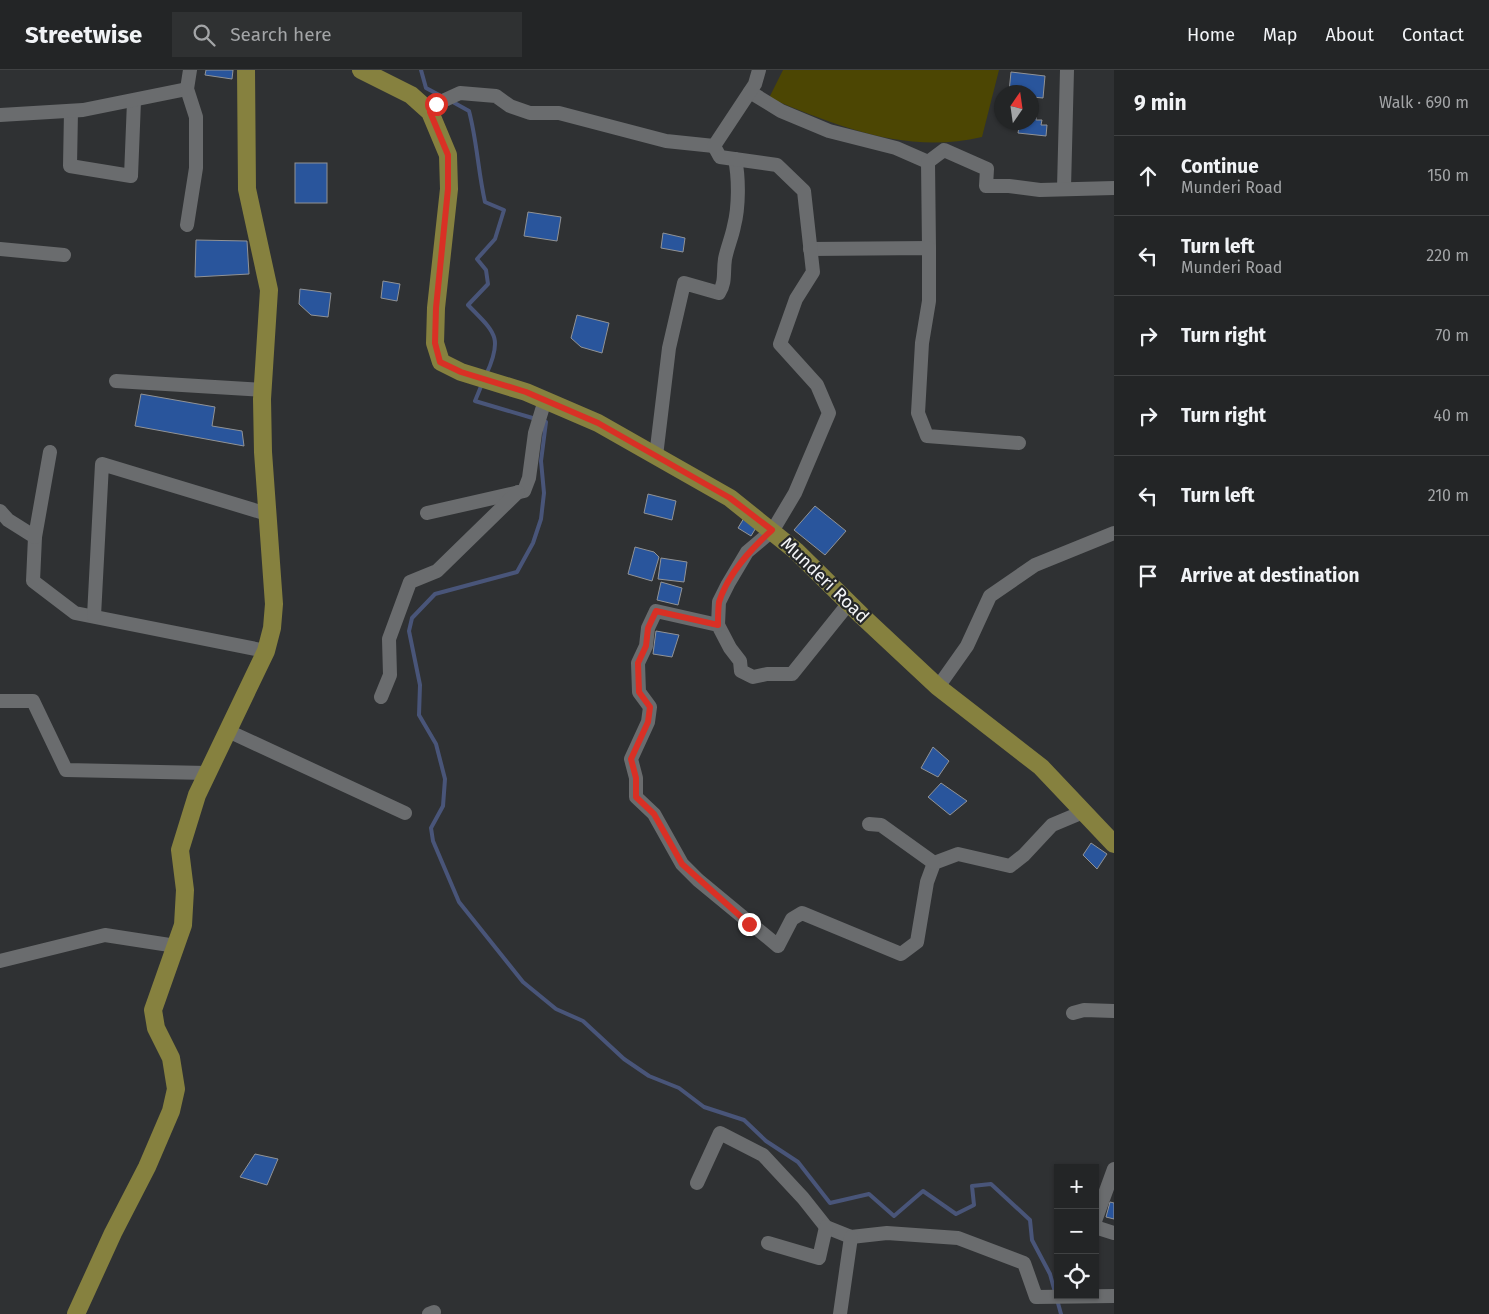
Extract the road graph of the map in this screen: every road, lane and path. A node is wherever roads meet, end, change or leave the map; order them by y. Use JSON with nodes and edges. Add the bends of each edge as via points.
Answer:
{"nodes":[{"id":1,"x":190,"y":70,"type":"edge"},
{"id":2,"x":246,"y":70,"type":"edge"},
{"id":3,"x":361,"y":70,"type":"edge"},
{"id":4,"x":759,"y":70,"type":"edge"},
{"id":5,"x":1067,"y":70,"type":"edge"},
{"id":6,"x":187,"y":89,"type":"junction"},
{"id":7,"x":750,"y":92,"type":"junction"},
{"id":8,"x":134,"y":101,"type":"junction"},
{"id":9,"x":71,"y":111,"type":"junction"},
{"id":10,"x":430,"y":112,"type":"junction"},
{"id":11,"x":0,"y":115,"type":"edge"},
{"id":12,"x":714,"y":146,"type":"junction"},
{"id":13,"x":735,"y":159,"type":"junction"},
{"id":14,"x":928,"y":162,"type":"junction"},
{"id":15,"x":1064,"y":188,"type":"junction"},
{"id":16,"x":1114,"y":188,"type":"edge"},
{"id":17,"x":187,"y":225,"type":"dead end"},
{"id":18,"x":929,"y":248,"type":"junction"},
{"id":19,"x":0,"y":249,"type":"edge"},
{"id":20,"x":810,"y":249,"type":"junction"},
{"id":21,"x":64,"y":255,"type":"dead end"},
{"id":22,"x":116,"y":381,"type":"dead end"},
{"id":23,"x":263,"y":390,"type":"junction"},
{"id":24,"x":543,"y":406,"type":"junction"},
{"id":25,"x":1019,"y":443,"type":"dead end"},
{"id":26,"x":50,"y":452,"type":"dead end"},
{"id":27,"x":656,"y":456,"type":"junction"},
{"id":28,"x":518,"y":492,"type":"junction"},
{"id":29,"x":0,"y":511,"type":"edge"},
{"id":30,"x":427,"y":513,"type":"dead end"},
{"id":31,"x":267,"y":514,"type":"junction"},
{"id":32,"x":772,"y":530,"type":"junction"},
{"id":33,"x":1114,"y":533,"type":"edge"},
{"id":34,"x":35,"y":537,"type":"junction"},
{"id":35,"x":849,"y":604,"type":"junction"},
{"id":36,"x":94,"y":616,"type":"junction"},
{"id":37,"x":718,"y":625,"type":"junction"},
{"id":38,"x":266,"y":651,"type":"junction"},
{"id":39,"x":938,"y":686,"type":"junction"},
{"id":40,"x":381,"y":697,"type":"dead end"},
{"id":41,"x":0,"y":700,"type":"edge"},
{"id":42,"x":228,"y":731,"type":"junction"},
{"id":43,"x":207,"y":773,"type":"junction"},
{"id":44,"x":1083,"y":812,"type":"junction"},
{"id":45,"x":405,"y":813,"type":"dead end"},
{"id":46,"x":869,"y":824,"type":"dead end"},
{"id":47,"x":1114,"y":844,"type":"edge"},
{"id":48,"x":934,"y":863,"type":"junction"},
{"id":49,"x":176,"y":946,"type":"junction"},
{"id":50,"x":0,"y":960,"type":"edge"},
{"id":51,"x":1114,"y":1010,"type":"edge"},
{"id":52,"x":1073,"y":1013,"type":"dead end"},
{"id":53,"x":1114,"y":1169,"type":"edge"},
{"id":54,"x":697,"y":1182,"type":"dead end"},
{"id":55,"x":1099,"y":1210,"type":"edge"},
{"id":56,"x":826,"y":1228,"type":"junction"},
{"id":57,"x":1099,"y":1228,"type":"edge"},
{"id":58,"x":1114,"y":1233,"type":"edge"},
{"id":59,"x":851,"y":1237,"type":"junction"},
{"id":60,"x":768,"y":1243,"type":"dead end"},
{"id":61,"x":1114,"y":1296,"type":"edge"},
{"id":62,"x":76,"y":1314,"type":"edge"},
{"id":63,"x":840,"y":1314,"type":"edge"}],
"edges":[{"from":1,"to":6,"type":"street"},
{"from":2,"to":23,"type":"main road","via":[[247,189],[269,290]]},
{"from":3,"to":10,"type":"main road","name":"Munderi Road","via":[[411,94]]},
{"from":4,"to":7,"type":"street"},
{"from":5,"to":15,"type":"street"},
{"from":6,"to":8,"type":"street"},
{"from":6,"to":17,"type":"street","via":[[196,117],[196,168]]},
{"from":7,"to":12,"type":"street"},
{"from":7,"to":14,"type":"street","via":[[781,111],[829,131],[896,148]]},
{"from":8,"to":9,"type":"street"},
{"from":8,"to":9,"type":"street","via":[[131,176],[70,166]]},
{"from":9,"to":11,"type":"street"},
{"from":10,"to":12,"type":"street","via":[[436,104],[460,93],[496,96],[510,106],[530,113],[559,114],[666,141]]},
{"from":10,"to":24,"type":"main road","name":"Munderi Road","via":[[448,155],[436,308],[435,343],[440,362]]},
{"from":12,"to":13,"type":"street","via":[[720,157]]},
{"from":13,"to":20,"type":"street","via":[[777,165],[804,191]]},
{"from":13,"to":27,"type":"street","via":[[735,225],[723,270],[725,284],[720,293],[684,283],[669,348]]},
{"from":14,"to":15,"type":"street","via":[[944,150],[987,169],[986,186],[1040,190]]},
{"from":14,"to":18,"type":"street"},
{"from":15,"to":16,"type":"street"},
{"from":18,"to":20,"type":"street"},
{"from":18,"to":25,"type":"street","via":[[929,301],[922,343],[918,413],[927,436]]},
{"from":19,"to":21,"type":"street"},
{"from":20,"to":32,"type":"street","via":[[813,272],[796,299],[780,344],[817,385],[828,413],[795,493]]},
{"from":22,"to":23,"type":"street"},
{"from":23,"to":31,"type":"main road"},
{"from":24,"to":27,"type":"main road","name":"Munderi Road","via":[[598,423]]},
{"from":24,"to":28,"type":"street","via":[[529,478],[524,491]]},
{"from":26,"to":34,"type":"street"},
{"from":27,"to":32,"type":"main road","name":"Munderi Road","via":[[730,498]]},
{"from":28,"to":30,"type":"street"},
{"from":28,"to":40,"type":"street","via":[[437,571],[410,582],[388,639],[390,675]]},
{"from":29,"to":34,"type":"street"},
{"from":31,"to":36,"type":"street","via":[[102,464]]},
{"from":31,"to":38,"type":"main road","via":[[274,604]]},
{"from":32,"to":35,"type":"main road","name":"Munderi Road"},
{"from":32,"to":37,"type":"street","via":[[747,552],[728,584],[719,602]]},
{"from":33,"to":39,"type":"street","via":[[1035,566],[990,596],[967,646]]},
{"from":34,"to":36,"type":"street","via":[[32,581],[75,613]]},
{"from":35,"to":37,"type":"street","via":[[792,674],[753,677],[741,671],[740,661]]},
{"from":35,"to":39,"type":"main road","name":"Munderi Road"},
{"from":36,"to":38,"type":"street"},
{"from":37,"to":48,"type":"street","via":[[656,611],[638,663],[639,692],[650,707],[648,722],[631,759],[636,797],[654,814],[682,864],[778,946],[792,919],[802,912],[901,954],[917,942],[927,882]]},
{"from":38,"to":42,"type":"main road"},
{"from":39,"to":44,"type":"main road","name":"Munderi Road","via":[[1041,767]]},
{"from":41,"to":43,"type":"street","via":[[33,701],[66,770]]},
{"from":42,"to":43,"type":"main road"},
{"from":42,"to":45,"type":"street"},
{"from":43,"to":49,"type":"main road","via":[[180,850],[183,925]]},
{"from":44,"to":47,"type":"main road","name":"Munderi Road"},
{"from":44,"to":48,"type":"street","via":[[1052,825],[1010,866],[958,854]]},
{"from":46,"to":48,"type":"street","via":[[882,825]]},
{"from":49,"to":50,"type":"street","via":[[105,936]]},
{"from":49,"to":62,"type":"main road","via":[[153,1010],[156,1028],[171,1058],[176,1088],[171,1110]]},
{"from":51,"to":52,"type":"street"},
{"from":53,"to":55,"type":"street"},
{"from":54,"to":56,"type":"street","via":[[720,1133],[763,1155],[804,1198]]},
{"from":56,"to":59,"type":"street"},
{"from":56,"to":60,"type":"street","via":[[819,1258]]},
{"from":57,"to":58,"type":"street"},
{"from":59,"to":61,"type":"street","via":[[887,1233],[958,1238],[1024,1263],[1036,1297]]},
{"from":59,"to":63,"type":"street"}]}
